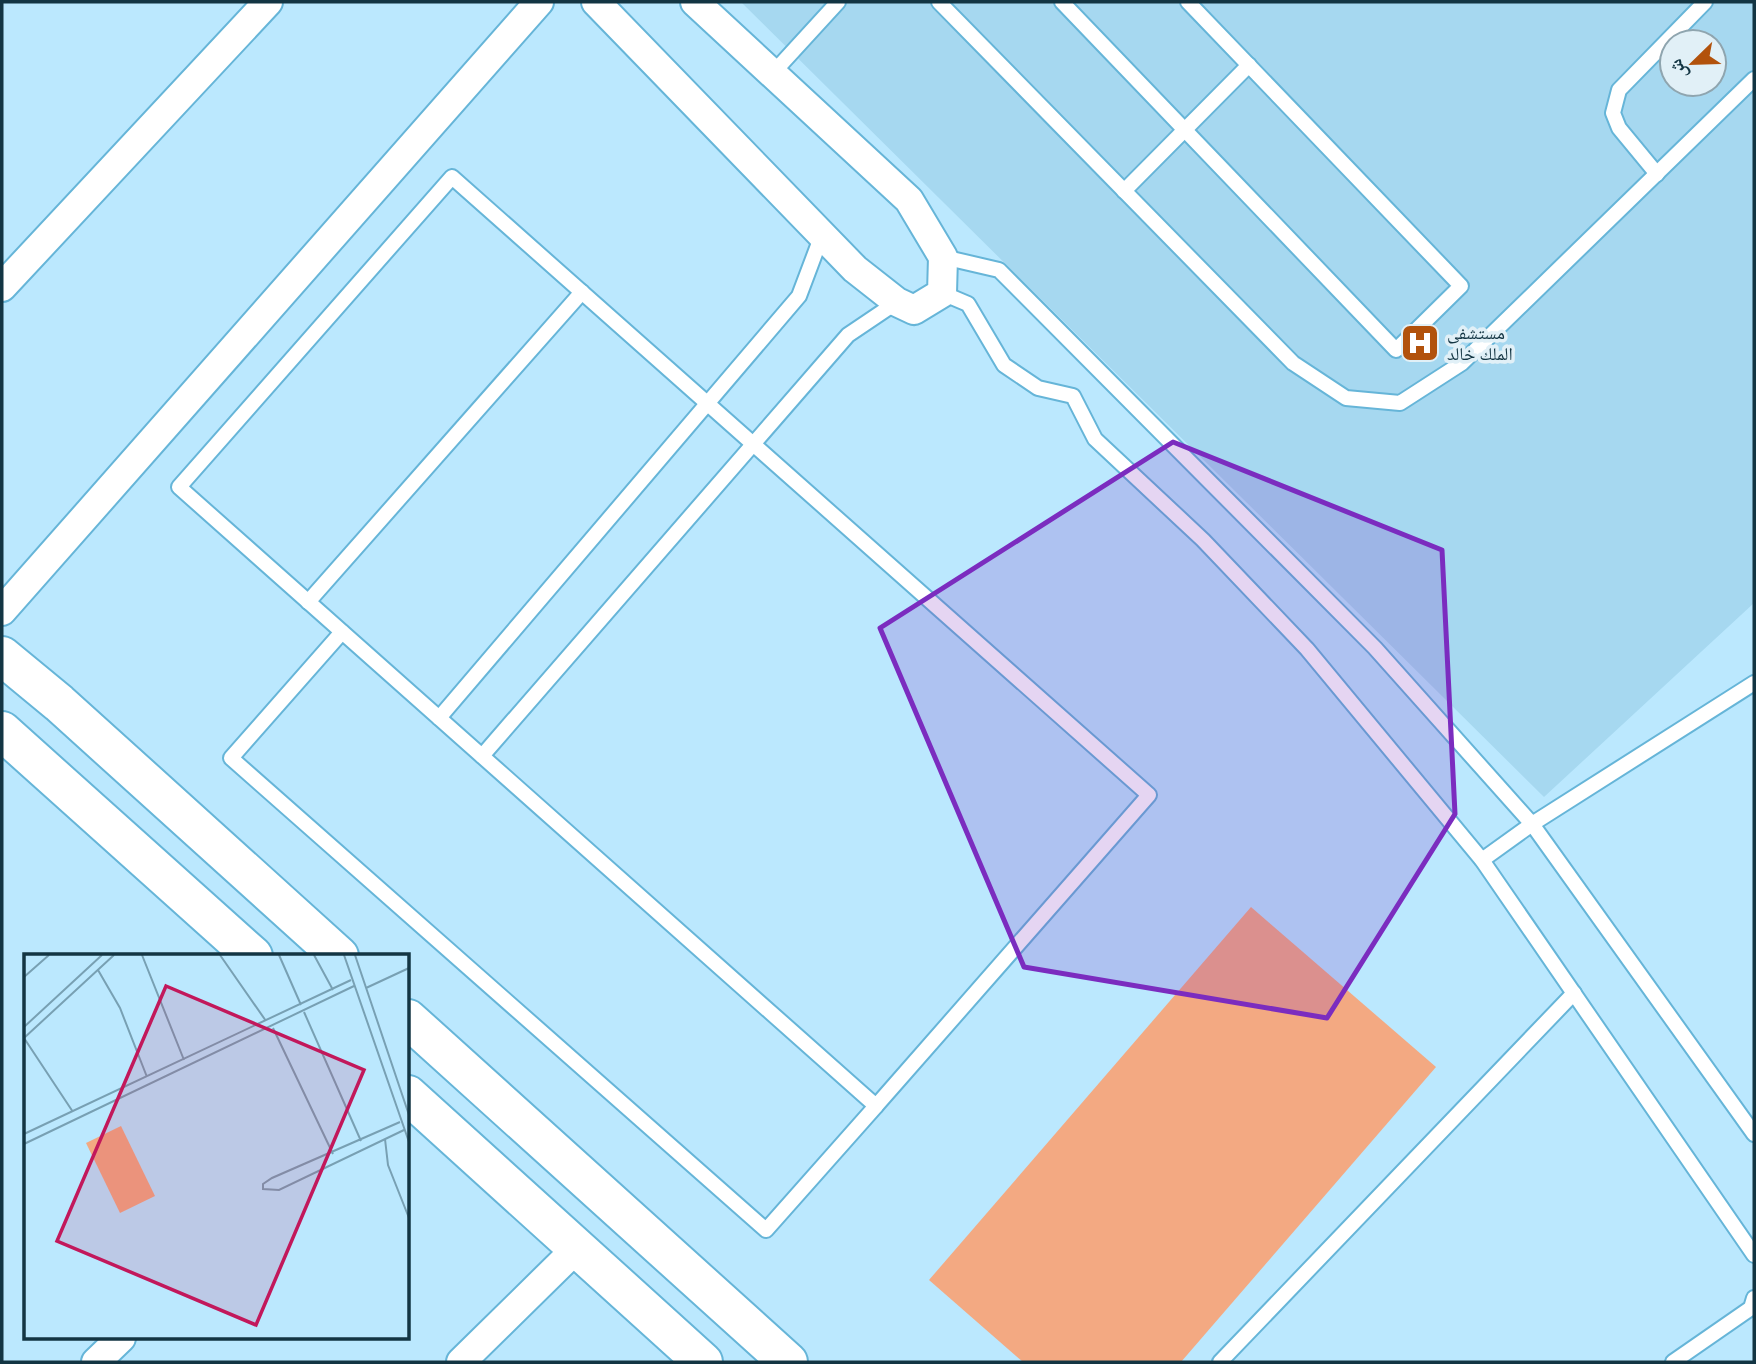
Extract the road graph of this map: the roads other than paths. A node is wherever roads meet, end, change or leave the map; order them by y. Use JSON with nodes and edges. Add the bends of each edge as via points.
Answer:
{"nodes":[{"id":1,"x":268,"y":2,"type":"edge"},
{"id":2,"x":539,"y":2,"type":"edge"},
{"id":3,"x":596,"y":2,"type":"edge"},
{"id":4,"x":695,"y":2,"type":"edge"},
{"id":5,"x":838,"y":2,"type":"edge"},
{"id":6,"x":939,"y":2,"type":"edge"},
{"id":7,"x":1062,"y":2,"type":"edge"},
{"id":8,"x":1188,"y":2,"type":"edge"},
{"id":9,"x":1705,"y":2,"type":"edge"},
{"id":10,"x":1249,"y":65,"type":"junction"},
{"id":11,"x":773,"y":73,"type":"junction"},
{"id":12,"x":1754,"y":79,"type":"edge"},
{"id":13,"x":1185,"y":130,"type":"junction"},
{"id":14,"x":1657,"y":174,"type":"junction"},
{"id":15,"x":1124,"y":191,"type":"junction"},
{"id":16,"x":822,"y":234,"type":"junction"},
{"id":17,"x":943,"y":257,"type":"junction"},
{"id":18,"x":2,"y":287,"type":"edge"},
{"id":19,"x":582,"y":292,"type":"junction"},
{"id":20,"x":942,"y":293,"type":"junction"},
{"id":21,"x":897,"y":302,"type":"junction"},
{"id":22,"x":708,"y":404,"type":"junction"},
{"id":23,"x":753,"y":444,"type":"junction"},
{"id":24,"x":308,"y":602,"type":"junction"},
{"id":25,"x":2,"y":611,"type":"edge"},
{"id":26,"x":342,"y":632,"type":"junction"},
{"id":27,"x":2,"y":656,"type":"edge"},
{"id":28,"x":1754,"y":683,"type":"edge"},
{"id":29,"x":439,"y":718,"type":"junction"},
{"id":30,"x":2,"y":731,"type":"edge"},
{"id":31,"x":482,"y":756,"type":"junction"},
{"id":32,"x":1532,"y":824,"type":"junction"},
{"id":33,"x":1482,"y":860,"type":"junction"},
{"id":34,"x":251,"y":954,"type":"edge"},
{"id":35,"x":337,"y":954,"type":"edge"},
{"id":36,"x":1574,"y":993,"type":"junction"},
{"id":37,"x":410,"y":1021,"type":"edge"},
{"id":38,"x":410,"y":1098,"type":"edge"},
{"id":39,"x":876,"y":1105,"type":"junction"},
{"id":40,"x":1754,"y":1134,"type":"edge"},
{"id":41,"x":577,"y":1248,"type":"junction"},
{"id":42,"x":1754,"y":1255,"type":"edge"},
{"id":43,"x":1754,"y":1298,"type":"edge"},
{"id":44,"x":119,"y":1340,"type":"edge"},
{"id":45,"x":96,"y":1362,"type":"edge"},
{"id":46,"x":461,"y":1362,"type":"edge"},
{"id":47,"x":703,"y":1362,"type":"edge"},
{"id":48,"x":788,"y":1362,"type":"edge"},
{"id":49,"x":1220,"y":1362,"type":"edge"},
{"id":50,"x":1673,"y":1362,"type":"edge"}],
"edges":[{"from":1,"to":18,"type":"street"},
{"from":2,"to":25,"type":"street"},
{"from":3,"to":16,"type":"street"},
{"from":4,"to":11,"type":"street"},
{"from":5,"to":11,"type":"lane"},
{"from":6,"to":15,"type":"lane"},
{"from":7,"to":13,"type":"lane"},
{"from":8,"to":10,"type":"lane"},
{"from":9,"to":14,"type":"lane","via":[[1619,90],[1613,113],[1619,128]]},
{"from":10,"to":13,"type":"lane"},
{"from":10,"to":13,"type":"lane","via":[[1461,286],[1396,350]]},
{"from":11,"to":17,"type":"street","via":[[909,200]]},
{"from":12,"to":14,"type":"lane"},
{"from":13,"to":15,"type":"lane"},
{"from":14,"to":15,"type":"lane","via":[[1462,363],[1400,403],[1346,398],[1293,363]]},
{"from":16,"to":21,"type":"street","via":[[855,269]]},
{"from":16,"to":22,"type":"lane","via":[[799,296]]},
{"from":17,"to":20,"type":"street"},
{"from":17,"to":32,"type":"lane","via":[[999,270],[1375,648]]},
{"from":19,"to":22,"type":"lane"},
{"from":19,"to":24,"type":"lane"},
{"from":19,"to":24,"type":"lane","via":[[452,177],[179,487]]},
{"from":20,"to":21,"type":"street","via":[[914,310]]},
{"from":20,"to":33,"type":"lane","via":[[968,304],[1004,365],[1038,388],[1073,396],[1096,439],[1203,540],[1307,649]]},
{"from":21,"to":23,"type":"lane","via":[[848,335]]},
{"from":22,"to":23,"type":"lane"},
{"from":22,"to":29,"type":"lane"},
{"from":23,"to":31,"type":"lane"},
{"from":23,"to":39,"type":"lane","via":[[1149,794]]},
{"from":24,"to":26,"type":"lane"},
{"from":26,"to":29,"type":"lane"},
{"from":26,"to":39,"type":"lane","via":[[231,758],[766,1230]]},
{"from":27,"to":35,"type":"street"},
{"from":28,"to":32,"type":"lane"},
{"from":29,"to":31,"type":"lane"},
{"from":30,"to":34,"type":"street"},
{"from":31,"to":39,"type":"lane"},
{"from":32,"to":33,"type":"lane"},
{"from":32,"to":40,"type":"lane"},
{"from":33,"to":36,"type":"lane"},
{"from":36,"to":42,"type":"lane"},
{"from":36,"to":49,"type":"lane"},
{"from":37,"to":48,"type":"street"},
{"from":38,"to":41,"type":"street"},
{"from":41,"to":46,"type":"street"},
{"from":41,"to":47,"type":"street"},
{"from":43,"to":50,"type":"lane","via":[[1751,1308]]},
{"from":44,"to":45,"type":"street"}]}
